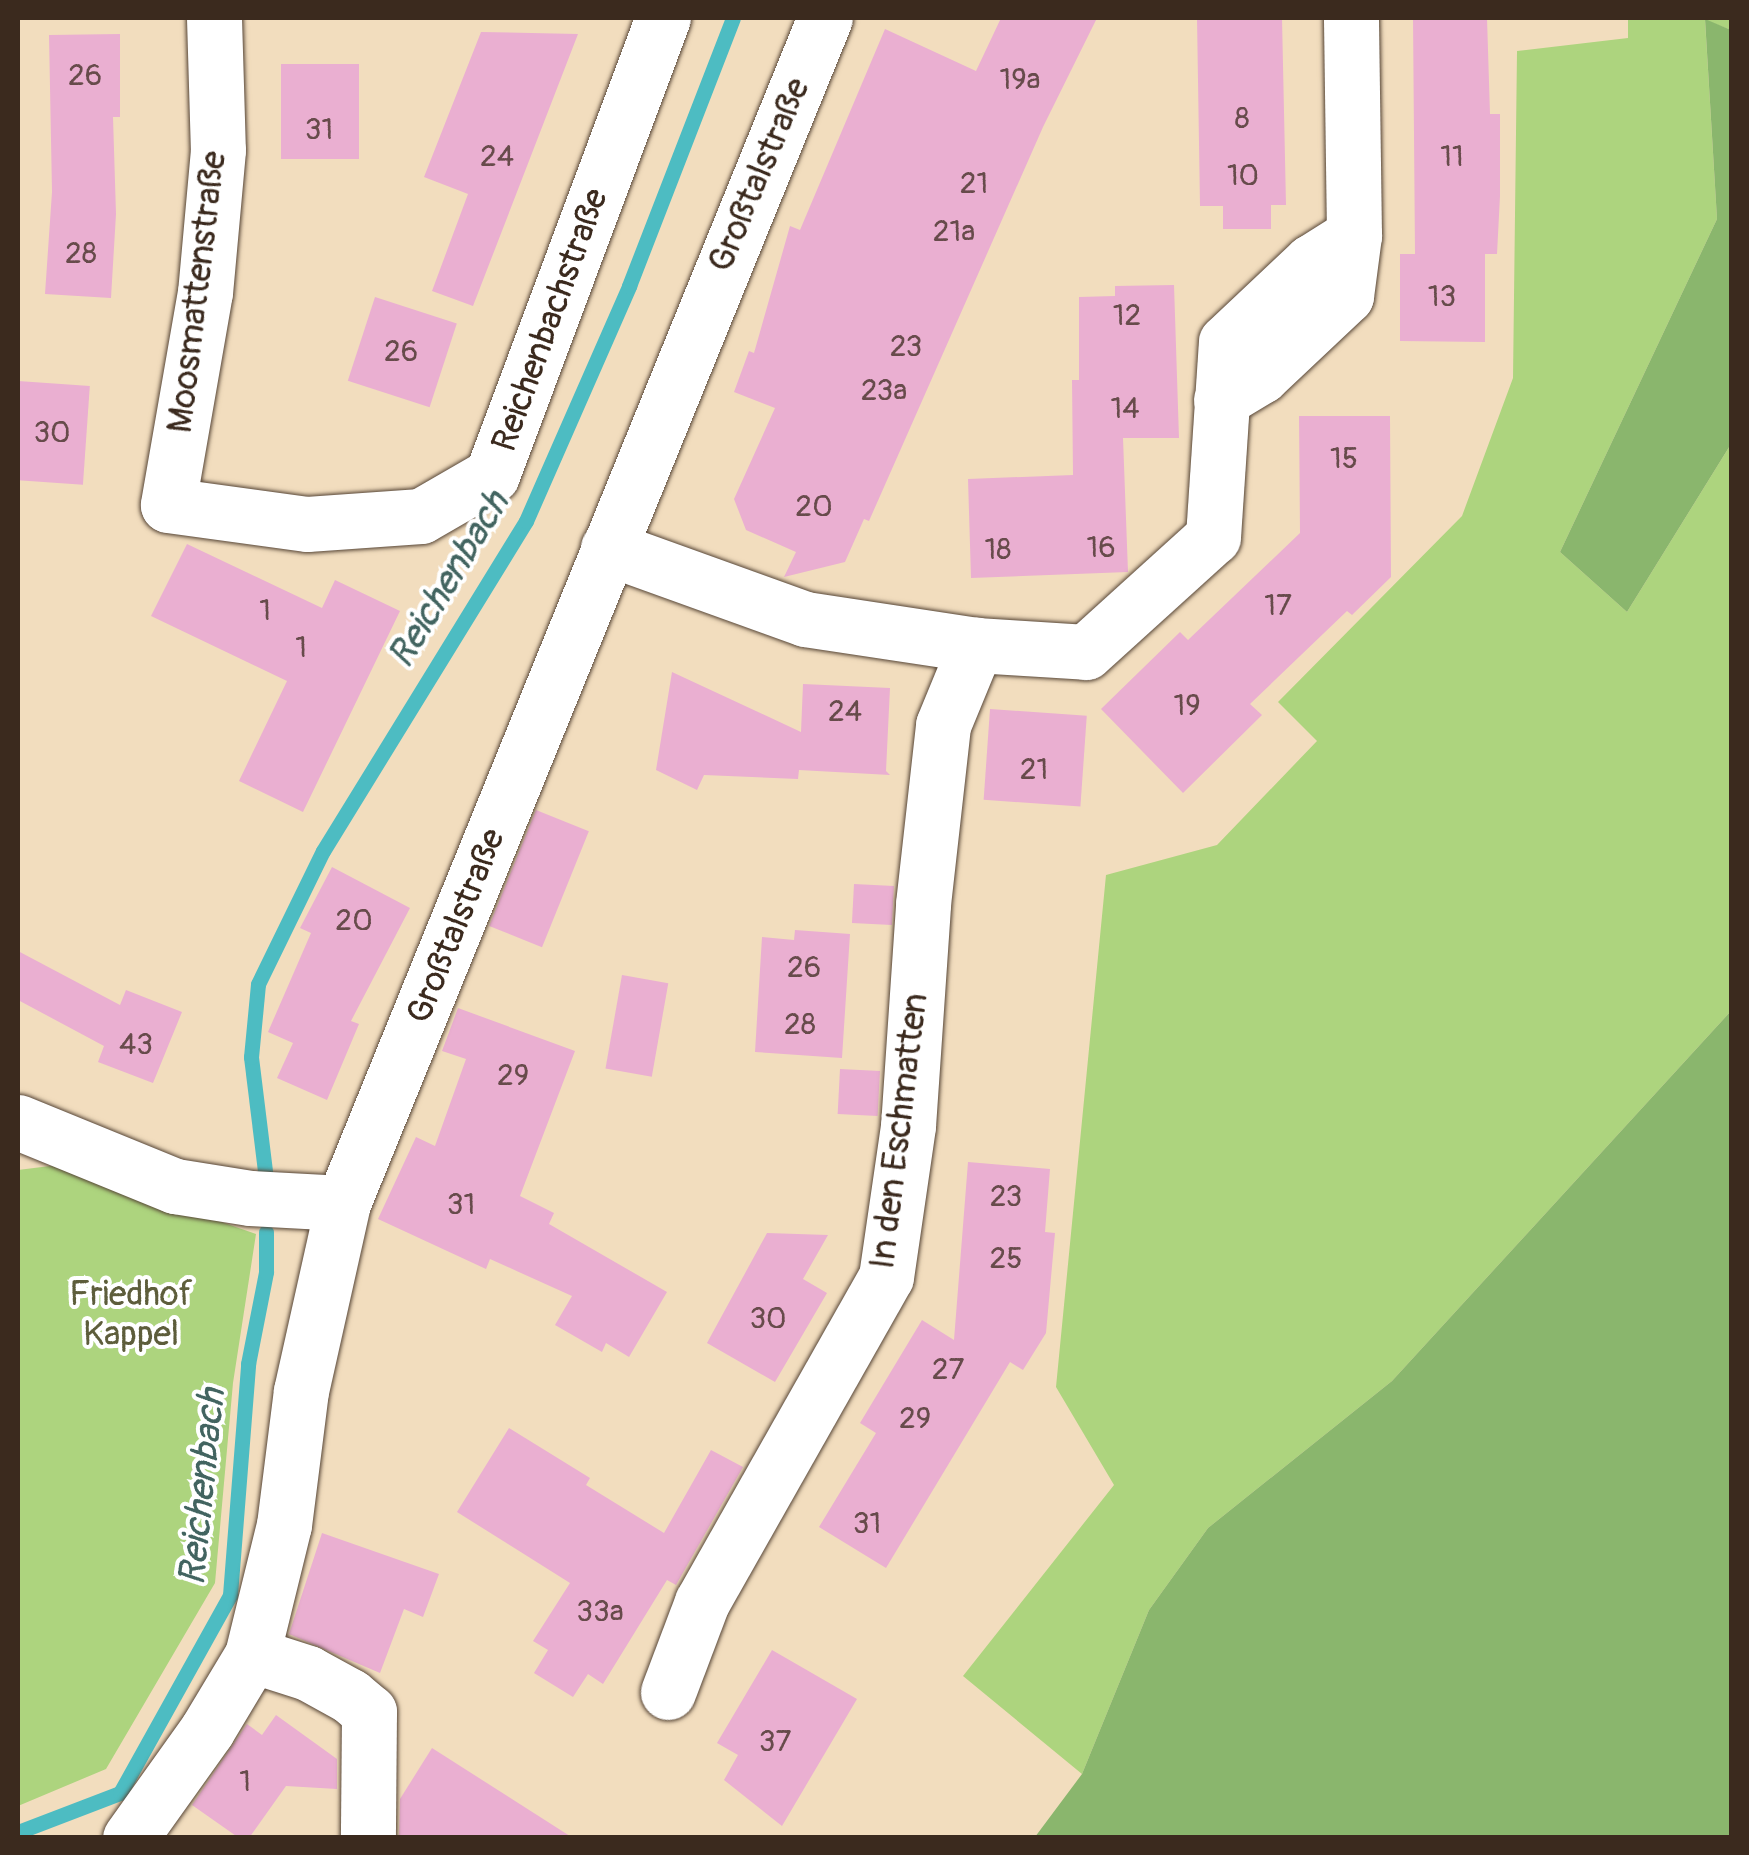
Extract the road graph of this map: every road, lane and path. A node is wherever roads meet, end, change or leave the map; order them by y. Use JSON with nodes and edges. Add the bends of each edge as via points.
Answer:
{"nodes":[{"id":1,"x":214,"y":18,"type":"edge"},
{"id":2,"x":663,"y":18,"type":"edge"},
{"id":3,"x":825,"y":18,"type":"edge"},
{"id":4,"x":1352,"y":18,"type":"edge"},
{"id":5,"x":168,"y":505,"type":"joint"},
{"id":6,"x":608,"y":548,"type":"junction"},
{"id":7,"x":976,"y":645,"type":"junction"},
{"id":8,"x":18,"y":1122,"type":"edge"},
{"id":9,"x":343,"y":1204,"type":"junction"},
{"id":10,"x":252,"y":1655,"type":"junction"},
{"id":11,"x":668,"y":1692,"type":"dead end"},
{"id":12,"x":130,"y":1838,"type":"edge"},
{"id":13,"x":368,"y":1838,"type":"edge"}],
"edges":[{"from":1,"to":5,"type":"street","name":"Moosmattenstraße","via":[[218,150],[205,292]]},
{"from":2,"to":5,"type":"street","name":"Reichenbachstraße","via":[[492,476],[421,516],[307,524]]},
{"from":3,"to":6,"type":"street","name":"Großtalstraße"},
{"from":4,"to":7,"type":"street","via":[[1354,235],[1346,296],[1261,376],[1221,400],[1213,536],[1086,652]]},
{"from":6,"to":7,"type":"street","via":[[804,618]]},
{"from":6,"to":9,"type":"street","name":"Großtalstraße"},
{"from":7,"to":11,"type":"street","name":"In den Eschmatten","via":[[943,725],[908,1126],[886,1277],[702,1602]]},
{"from":8,"to":9,"type":"street","via":[[176,1186]]},
{"from":9,"to":10,"type":"street","name":"Großtalstraße","via":[[301,1391],[284,1525]]},
{"from":10,"to":12,"type":"street","name":"Großtalstraße"},
{"from":10,"to":13,"type":"street","via":[[308,1673],[370,1712]]}]}
